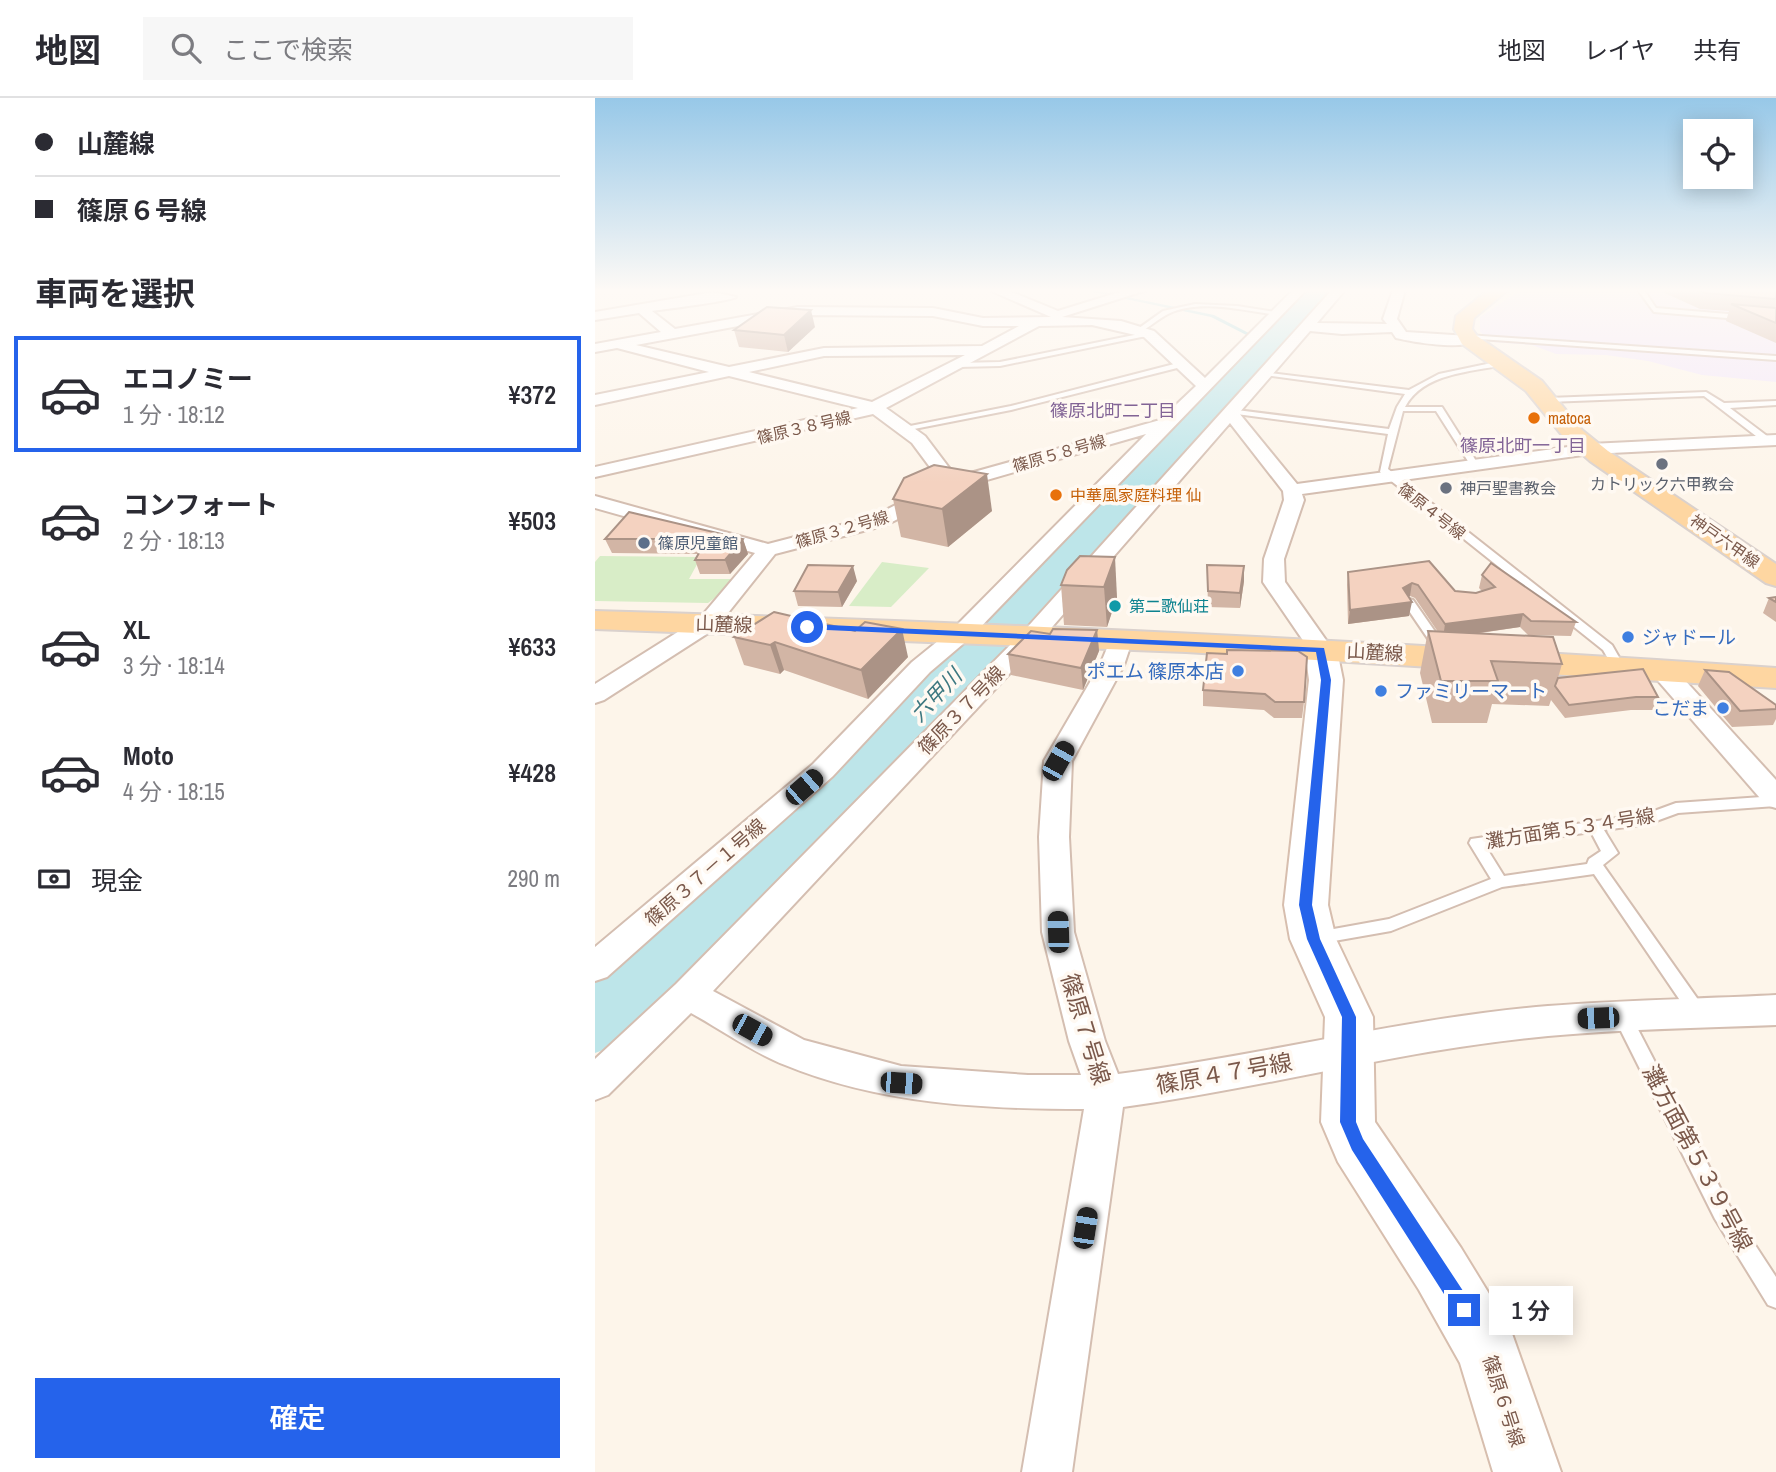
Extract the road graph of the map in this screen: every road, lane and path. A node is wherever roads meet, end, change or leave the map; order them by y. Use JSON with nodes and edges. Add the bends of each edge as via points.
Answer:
{"nodes":[{"id":1,"x":659,"y":354,"type":"edge"},
{"id":2,"x":813,"y":354,"type":"edge"},
{"id":3,"x":978,"y":354,"type":"edge"},
{"id":4,"x":1047,"y":354,"type":"edge"},
{"id":5,"x":1170,"y":354,"type":"edge"},
{"id":6,"x":1244,"y":354,"type":"edge"},
{"id":7,"x":1280,"y":354,"type":"edge"},
{"id":8,"x":1489,"y":354,"type":"edge"},
{"id":9,"x":1716,"y":354,"type":"edge"},
{"id":10,"x":1776,"y":358,"type":"edge"},
{"id":11,"x":1501,"y":363,"type":"junction"},
{"id":12,"x":1182,"y":364,"type":"junction"},
{"id":13,"x":958,"y":365,"type":"junction"},
{"id":14,"x":728,"y":371,"type":"junction"},
{"id":15,"x":1262,"y":374,"type":"junction"},
{"id":16,"x":1410,"y":392,"type":"junction"},
{"id":17,"x":1220,"y":396,"type":"junction"},
{"id":18,"x":595,"y":400,"type":"edge"},
{"id":19,"x":1548,"y":400,"type":"junction"},
{"id":20,"x":1776,"y":403,"type":"edge"},
{"id":21,"x":1722,"y":406,"type":"junction"},
{"id":22,"x":873,"y":407,"type":"junction"},
{"id":23,"x":1401,"y":409,"type":"junction"},
{"id":24,"x":1166,"y":423,"type":"junction"},
{"id":25,"x":909,"y":427,"type":"junction"},
{"id":26,"x":1393,"y":432,"type":"junction"},
{"id":27,"x":1772,"y":440,"type":"edge"},
{"id":28,"x":1590,"y":449,"type":"junction"},
{"id":29,"x":1474,"y":464,"type":"junction"},
{"id":30,"x":595,"y":472,"type":"edge"},
{"id":31,"x":1388,"y":477,"type":"junction"},
{"id":32,"x":952,"y":484,"type":"junction"},
{"id":33,"x":1292,"y":490,"type":"junction"},
{"id":34,"x":595,"y":502,"type":"edge"},
{"id":35,"x":768,"y":550,"type":"junction"},
{"id":36,"x":1773,"y":573,"type":"edge"},
{"id":37,"x":1409,"y":602,"type":"edge"},
{"id":38,"x":595,"y":620,"type":"edge"},
{"id":39,"x":708,"y":623,"type":"junction"},
{"id":40,"x":962,"y":633,"type":"junction"},
{"id":41,"x":1031,"y":636,"type":"junction"},
{"id":42,"x":1120,"y":641,"type":"junction"},
{"id":43,"x":1321,"y":650,"type":"junction"},
{"id":44,"x":1445,"y":655,"type":"junction"},
{"id":45,"x":1618,"y":666,"type":"junction"},
{"id":46,"x":1662,"y":670,"type":"junction"},
{"id":47,"x":1776,"y":678,"type":"edge"},
{"id":48,"x":595,"y":695,"type":"edge"},
{"id":49,"x":1776,"y":800,"type":"edge"},
{"id":50,"x":1594,"y":825,"type":"junction"},
{"id":51,"x":1597,"y":868,"type":"junction"},
{"id":52,"x":1500,"y":882,"type":"junction"},
{"id":53,"x":1313,"y":939,"type":"junction"},
{"id":54,"x":599,"y":961,"type":"edge"},
{"id":55,"x":688,"y":994,"type":"junction"},
{"id":56,"x":1776,"y":1010,"type":"edge"},
{"id":57,"x":1699,"y":1014,"type":"junction"},
{"id":58,"x":1623,"y":1017,"type":"junction"},
{"id":59,"x":1350,"y":1049,"type":"junction"},
{"id":60,"x":595,"y":1083,"type":"edge"},
{"id":61,"x":1106,"y":1092,"type":"junction"},
{"id":62,"x":1776,"y":1297,"type":"edge"},
{"id":63,"x":1047,"y":1472,"type":"edge"},
{"id":64,"x":1527,"y":1472,"type":"edge"}],
"edges":[{"from":1,"to":14,"type":"street"},
{"from":2,"to":14,"type":"street"},
{"from":3,"to":13,"type":"street","name":"篠原３８号線"},
{"from":4,"to":13,"type":"lane","via":[[1000,365]]},
{"from":5,"to":12,"type":"street"},
{"from":6,"to":17,"type":"street","name":"篠原３７－１号線"},
{"from":7,"to":15,"type":"street","name":"篠原３７号線"},
{"from":8,"to":11,"type":"main road","name":"神戸六甲線"},
{"from":9,"to":10,"type":"lane"},
{"from":11,"to":16,"type":"lane","via":[[1434,380]]},
{"from":11,"to":19,"type":"main road","name":"神戸六甲線"},
{"from":12,"to":17,"type":"street"},
{"from":12,"to":25,"type":"lane","via":[[1011,408]]},
{"from":13,"to":22,"type":"street","name":"篠原３８号線"},
{"from":14,"to":18,"type":"street"},
{"from":14,"to":22,"type":"street"},
{"from":15,"to":16,"type":"lane"},
{"from":15,"to":17,"type":"street","name":"篠原３７号線"},
{"from":16,"to":23,"type":"lane","name":"篠原４号線"},
{"from":17,"to":24,"type":"street","name":"篠原３７－１号線"},
{"from":17,"to":26,"type":"lane"},
{"from":17,"to":33,"type":"street"},
{"from":17,"to":41,"type":"street","name":"篠原３７号線"},
{"from":19,"to":21,"type":"lane","via":[[1706,394]]},
{"from":19,"to":28,"type":"main road","name":"神戸六甲線"},
{"from":20,"to":21,"type":"lane"},
{"from":21,"to":27,"type":"lane"},
{"from":22,"to":25,"type":"street"},
{"from":22,"to":30,"type":"street","name":"篠原３８号線","via":[[756,438]]},
{"from":23,"to":26,"type":"lane","name":"篠原４号線"},
{"from":23,"to":29,"type":"lane","via":[[1439,409]]},
{"from":24,"to":32,"type":"street","name":"篠原５８号線"},
{"from":24,"to":40,"type":"street","name":"篠原３７－１号線"},
{"from":25,"to":32,"type":"street"},
{"from":26,"to":31,"type":"lane","name":"篠原４号線","via":[[1383,470]]},
{"from":27,"to":28,"type":"street"},
{"from":28,"to":29,"type":"street"},
{"from":28,"to":36,"type":"main road","name":"神戸六甲線"},
{"from":29,"to":31,"type":"street"},
{"from":31,"to":33,"type":"street"},
{"from":31,"to":45,"type":"lane","name":"篠原４号線","via":[[1608,648]]},
{"from":32,"to":35,"type":"street","name":"篠原３２号線","via":[[879,521]]},
{"from":33,"to":43,"type":"street","name":"篠原６号線","via":[[1294,500],[1274,559],[1275,582]]},
{"from":34,"to":35,"type":"street"},
{"from":35,"to":39,"type":"street"},
{"from":37,"to":44,"type":"lane"},
{"from":38,"to":39,"type":"main road","name":"山麓線"},
{"from":39,"to":40,"type":"main road","name":"山麓線"},
{"from":39,"to":48,"type":"street"},
{"from":40,"to":41,"type":"main road","name":"山麓線"},
{"from":40,"to":54,"type":"street","name":"篠原３７－１号線","via":[[921,667],[823,770]]},
{"from":41,"to":42,"type":"main road","name":"山麓線"},
{"from":41,"to":55,"type":"street","name":"篠原３７号線"},
{"from":42,"to":43,"type":"main road","name":"山麓線"},
{"from":42,"to":61,"type":"street","name":"篠原７号線","via":[[1112,665],[1058,761],[1053,837],[1058,932],[1087,1041]]},
{"from":43,"to":44,"type":"main road","name":"山麓線"},
{"from":43,"to":53,"type":"street","name":"篠原６号線","via":[[1326,680],[1306,905]]},
{"from":44,"to":45,"type":"main road","name":"山麓線"},
{"from":45,"to":46,"type":"main road","name":"山麓線"},
{"from":46,"to":47,"type":"main road","name":"山麓線"},
{"from":46,"to":49,"type":"street"},
{"from":49,"to":50,"type":"lane","name":"灘方面第５３４号線","via":[[1676,808],[1648,819]]},
{"from":50,"to":51,"type":"lane","via":[[1610,853],[1594,863]]},
{"from":50,"to":52,"type":"lane","name":"灘方面第５３４号線","via":[[1476,843]]},
{"from":51,"to":52,"type":"lane"},
{"from":51,"to":57,"type":"lane"},
{"from":52,"to":53,"type":"lane","via":[[1391,925]]},
{"from":53,"to":59,"type":"street","name":"篠原６号線","via":[[1349,1017]]},
{"from":55,"to":60,"type":"street","name":"篠原３７号線"},
{"from":55,"to":61,"type":"street","name":"篠原４７号線","via":[[795,1053],[901,1083]]},
{"from":56,"to":57,"type":"street","name":"篠原４７号線"},
{"from":57,"to":58,"type":"street","name":"篠原４７号線"},
{"from":58,"to":59,"type":"street","name":"篠原４７号線","via":[[1547,1021]]},
{"from":58,"to":62,"type":"lane","name":"灘方面第５３９号線","via":[[1722,1212]]},
{"from":59,"to":61,"type":"street","name":"篠原４７号線","via":[[1209,1079]]},
{"from":59,"to":64,"type":"street","name":"篠原６号線","via":[[1348,1122],[1357,1144],[1488,1350]]},
{"from":61,"to":63,"type":"street","name":"篠原７号線"}]}
